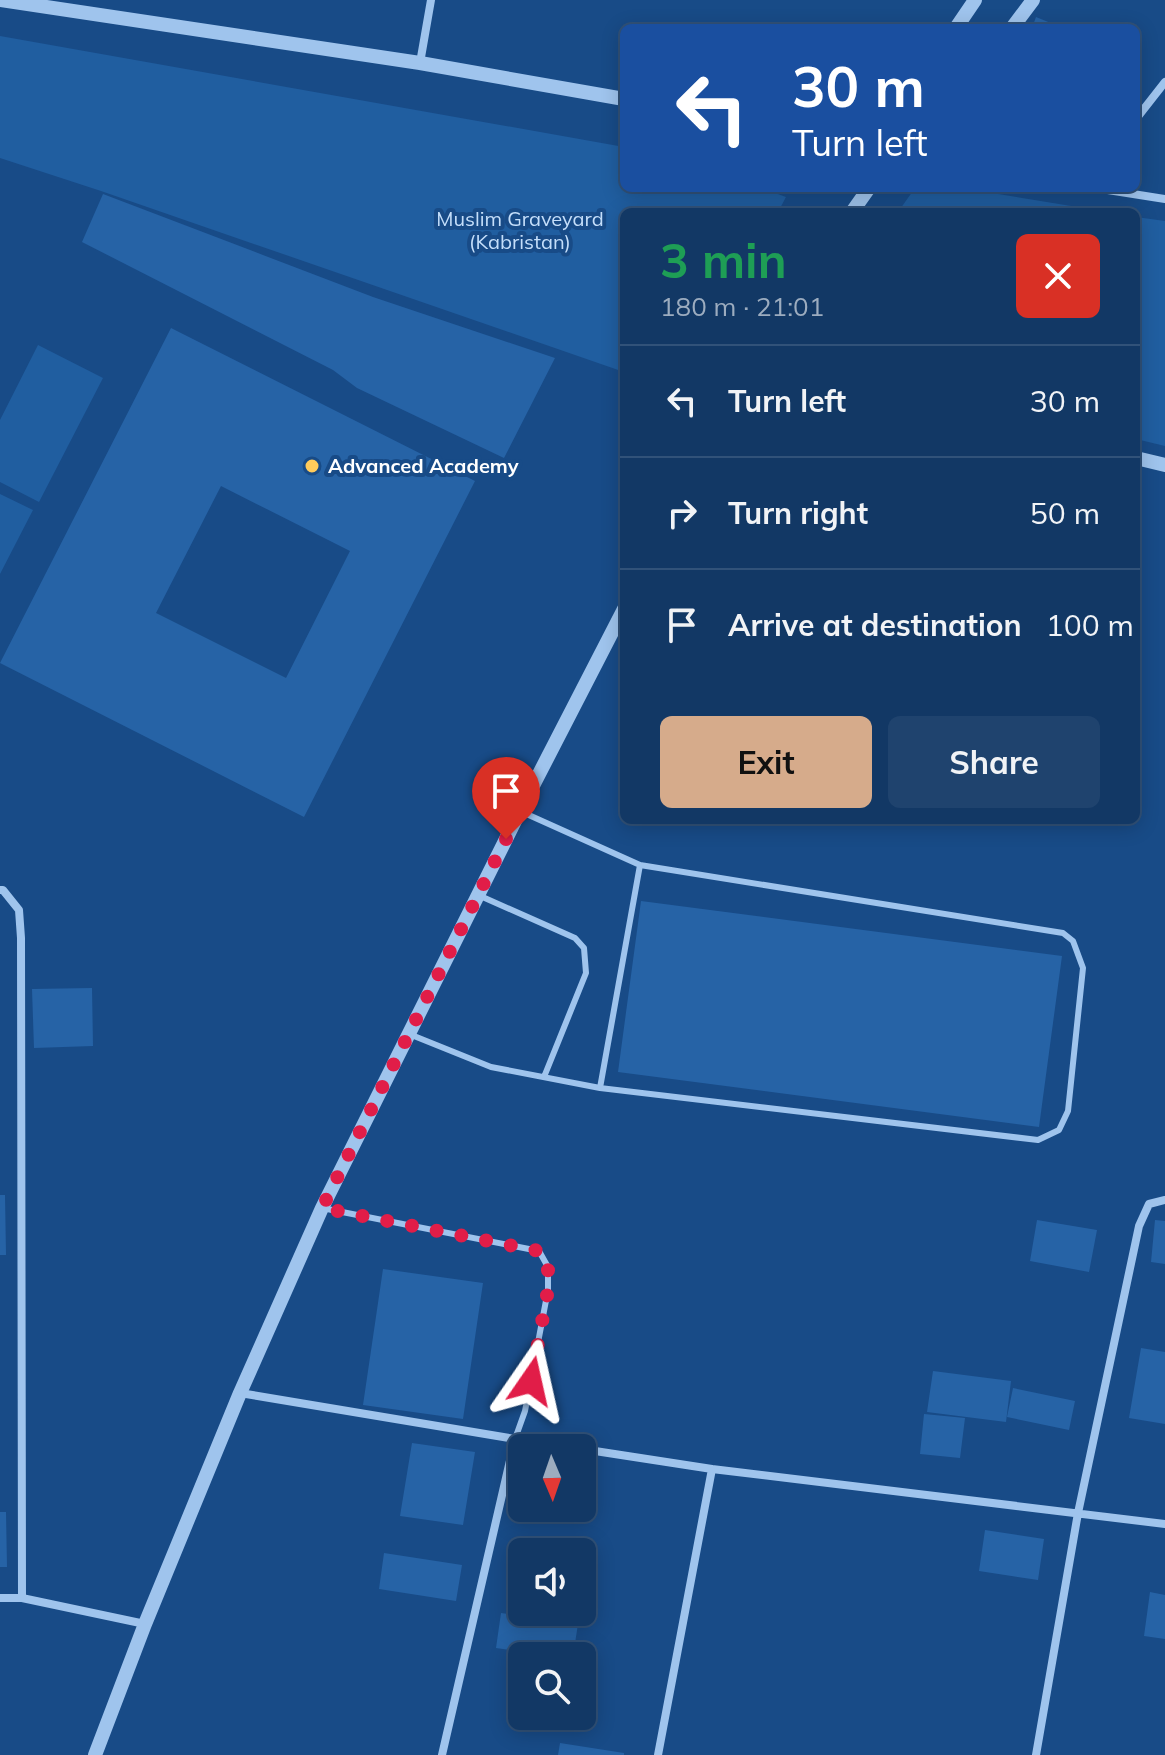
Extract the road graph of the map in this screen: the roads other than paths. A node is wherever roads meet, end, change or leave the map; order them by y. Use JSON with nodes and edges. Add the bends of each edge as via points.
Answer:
{"nodes":[{"id":1,"x":0,"y":0,"type":"edge"},
{"id":2,"x":431,"y":0,"type":"edge"},
{"id":3,"x":975,"y":0,"type":"edge"},
{"id":4,"x":1033,"y":0,"type":"edge"},
{"id":5,"x":959,"y":24,"type":"edge"},
{"id":6,"x":1015,"y":24,"type":"edge"},
{"id":7,"x":420,"y":63,"type":"junction"},
{"id":8,"x":1165,"y":82,"type":"edge"},
{"id":9,"x":620,"y":98,"type":"edge"},
{"id":10,"x":1140,"y":114,"type":"edge"},
{"id":11,"x":1120,"y":192,"type":"edge"},
{"id":12,"x":1165,"y":199,"type":"edge"},
{"id":13,"x":1140,"y":459,"type":"edge"},
{"id":14,"x":1165,"y":465,"type":"edge"},
{"id":15,"x":620,"y":617,"type":"edge"},
{"id":16,"x":520,"y":811,"type":"junction"},
{"id":17,"x":640,"y":865,"type":"junction"},
{"id":18,"x":0,"y":890,"type":"edge"},
{"id":19,"x":478,"y":895,"type":"junction"},
{"id":20,"x":409,"y":1034,"type":"junction"},
{"id":21,"x":544,"y":1077,"type":"junction"},
{"id":22,"x":600,"y":1088,"type":"junction"},
{"id":23,"x":1165,"y":1200,"type":"edge"},
{"id":24,"x":322,"y":1208,"type":"junction"},
{"id":25,"x":240,"y":1393,"type":"junction"},
{"id":26,"x":517,"y":1434,"type":"edge"},
{"id":27,"x":508,"y":1438,"type":"edge"},
{"id":28,"x":596,"y":1451,"type":"edge"},
{"id":29,"x":508,"y":1469,"type":"edge"},
{"id":30,"x":712,"y":1469,"type":"junction"},
{"id":31,"x":1078,"y":1513,"type":"junction"},
{"id":32,"x":1165,"y":1524,"type":"edge"},
{"id":33,"x":0,"y":1598,"type":"edge"},
{"id":34,"x":22,"y":1598,"type":"junction"},
{"id":35,"x":145,"y":1624,"type":"junction"},
{"id":36,"x":95,"y":1755,"type":"edge"},
{"id":37,"x":442,"y":1755,"type":"edge"},
{"id":38,"x":658,"y":1755,"type":"edge"},
{"id":39,"x":1036,"y":1755,"type":"edge"}],
"edges":[{"from":1,"to":7,"type":"street"},
{"from":2,"to":7,"type":"street"},
{"from":3,"to":5,"type":"street"},
{"from":4,"to":6,"type":"street"},
{"from":7,"to":9,"type":"street"},
{"from":8,"to":10,"type":"street"},
{"from":11,"to":12,"type":"street"},
{"from":13,"to":14,"type":"street"},
{"from":15,"to":16,"type":"street"},
{"from":16,"to":17,"type":"lane"},
{"from":16,"to":19,"type":"street"},
{"from":17,"to":22,"type":"lane"},
{"from":17,"to":22,"type":"lane","via":[[1063,933],[1073,941],[1083,968],[1068,1111],[1059,1130],[1038,1140]]},
{"from":18,"to":34,"type":"street","via":[[19,910],[21,938]]},
{"from":19,"to":20,"type":"street"},
{"from":19,"to":21,"type":"lane","via":[[575,938],[584,948],[586,973]]},
{"from":20,"to":21,"type":"lane","via":[[491,1067]]},
{"from":20,"to":24,"type":"street"},
{"from":21,"to":22,"type":"lane"},
{"from":23,"to":31,"type":"street","via":[[1149,1204],[1139,1226]]},
{"from":24,"to":25,"type":"street"},
{"from":24,"to":26,"type":"lane","via":[[539,1251],[548,1267],[548,1290]]},
{"from":25,"to":27,"type":"street"},
{"from":25,"to":35,"type":"street"},
{"from":28,"to":30,"type":"street"},
{"from":29,"to":37,"type":"street"},
{"from":30,"to":31,"type":"street"},
{"from":30,"to":38,"type":"street"},
{"from":31,"to":32,"type":"street"},
{"from":31,"to":39,"type":"street"},
{"from":33,"to":34,"type":"street"},
{"from":34,"to":35,"type":"street"},
{"from":35,"to":36,"type":"street"}]}
